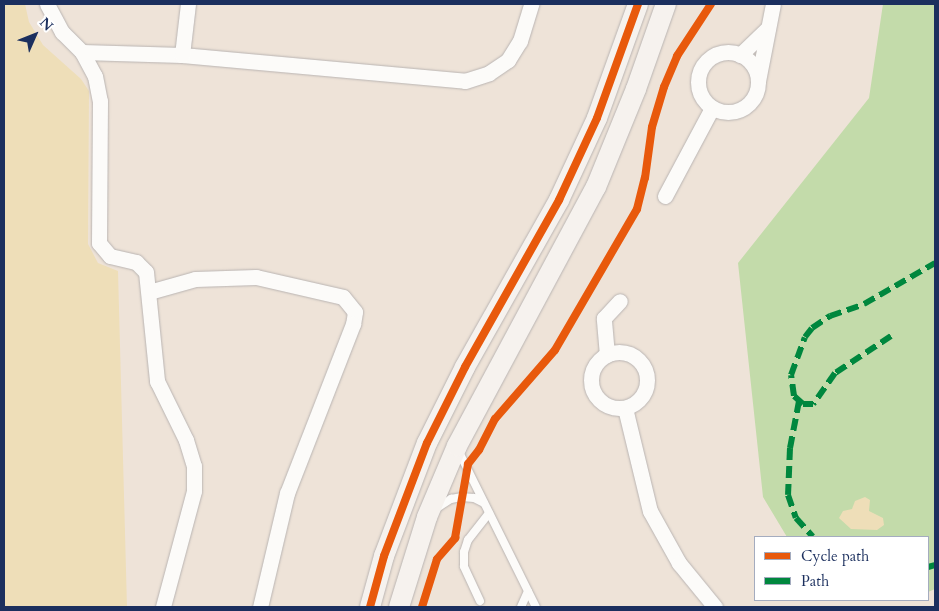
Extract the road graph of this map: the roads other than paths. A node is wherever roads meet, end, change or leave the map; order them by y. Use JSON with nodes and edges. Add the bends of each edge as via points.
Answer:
{"nodes":[{"id":1,"x":47,"y":4,"type":"edge"},
{"id":2,"x":188,"y":4,"type":"edge"},
{"id":3,"x":532,"y":4,"type":"edge"},
{"id":4,"x":638,"y":4,"type":"edge"},
{"id":5,"x":666,"y":4,"type":"edge"},
{"id":6,"x":773,"y":4,"type":"edge"},
{"id":7,"x":769,"y":27,"type":"junction"},
{"id":8,"x":82,"y":52,"type":"junction"},
{"id":9,"x":740,"y":55,"type":"junction"},
{"id":10,"x":182,"y":56,"type":"junction"},
{"id":11,"x":758,"y":83,"type":"junction"},
{"id":12,"x":712,"y":108,"type":"junction"},
{"id":13,"x":664,"y":196,"type":"dead end"},
{"id":14,"x":149,"y":292,"type":"junction"},
{"id":15,"x":620,"y":301,"type":"dead end"},
{"id":16,"x":606,"y":355,"type":"junction"},
{"id":17,"x":625,"y":408,"type":"junction"},
{"id":18,"x":457,"y":446,"type":"junction"},
{"id":19,"x":485,"y":504,"type":"junction"},
{"id":20,"x":489,"y":513,"type":"junction"},
{"id":21,"x":427,"y":517,"type":"junction"},
{"id":22,"x":528,"y":591,"type":"junction"},
{"id":23,"x":480,"y":601,"type":"dead end"},
{"id":24,"x":163,"y":607,"type":"edge"},
{"id":25,"x":260,"y":607,"type":"edge"},
{"id":26,"x":370,"y":607,"type":"edge"},
{"id":27,"x":399,"y":607,"type":"edge"},
{"id":28,"x":521,"y":607,"type":"edge"},
{"id":29,"x":536,"y":607,"type":"edge"},
{"id":30,"x":715,"y":607,"type":"edge"}],
"edges":[{"from":1,"to":8,"type":"street","via":[[62,32]]},
{"from":2,"to":10,"type":"street"},
{"from":3,"to":10,"type":"street","via":[[515,51],[499,68],[473,80]]},
{"from":4,"to":26,"type":"street","via":[[600,109],[559,200],[464,367],[427,443],[390,537]]},
{"from":5,"to":18,"type":"street","via":[[596,187]]},
{"from":6,"to":7,"type":"street"},
{"from":7,"to":9,"type":"street"},
{"from":7,"to":11,"type":"street"},
{"from":8,"to":10,"type":"street"},
{"from":8,"to":14,"type":"street","via":[[95,76],[100,101],[99,243],[110,256],[141,266],[148,278]]},
{"from":9,"to":11,"type":"street","via":[[753,66]]},
{"from":9,"to":12,"type":"street","via":[[723,53],[714,56],[701,68],[698,85],[705,102]]},
{"from":11,"to":12,"type":"street","via":[[752,100],[746,106],[729,112]]},
{"from":12,"to":13,"type":"street"},
{"from":14,"to":24,"type":"street","via":[[157,381],[191,452],[195,480]]},
{"from":14,"to":25,"type":"street","via":[[195,279],[256,277],[343,298],[355,312],[354,324],[287,493]]},
{"from":15,"to":16,"type":"street","via":[[604,318]]},
{"from":16,"to":17,"type":"street","via":[[592,373],[592,390],[602,403]]},
{"from":16,"to":17,"type":"street","via":[[630,354],[646,371],[644,394]]},
{"from":17,"to":30,"type":"street","via":[[650,511],[679,563]]},
{"from":18,"to":19,"type":"lane","via":[[472,483]]},
{"from":18,"to":21,"type":"street"},
{"from":19,"to":20,"type":"lane"},
{"from":19,"to":21,"type":"lane","via":[[474,498],[456,498]]},
{"from":20,"to":22,"type":"lane"},
{"from":20,"to":23,"type":"lane","via":[[468,540],[464,552],[464,566]]},
{"from":21,"to":27,"type":"street"},
{"from":22,"to":28,"type":"lane"},
{"from":22,"to":29,"type":"lane"}]}
